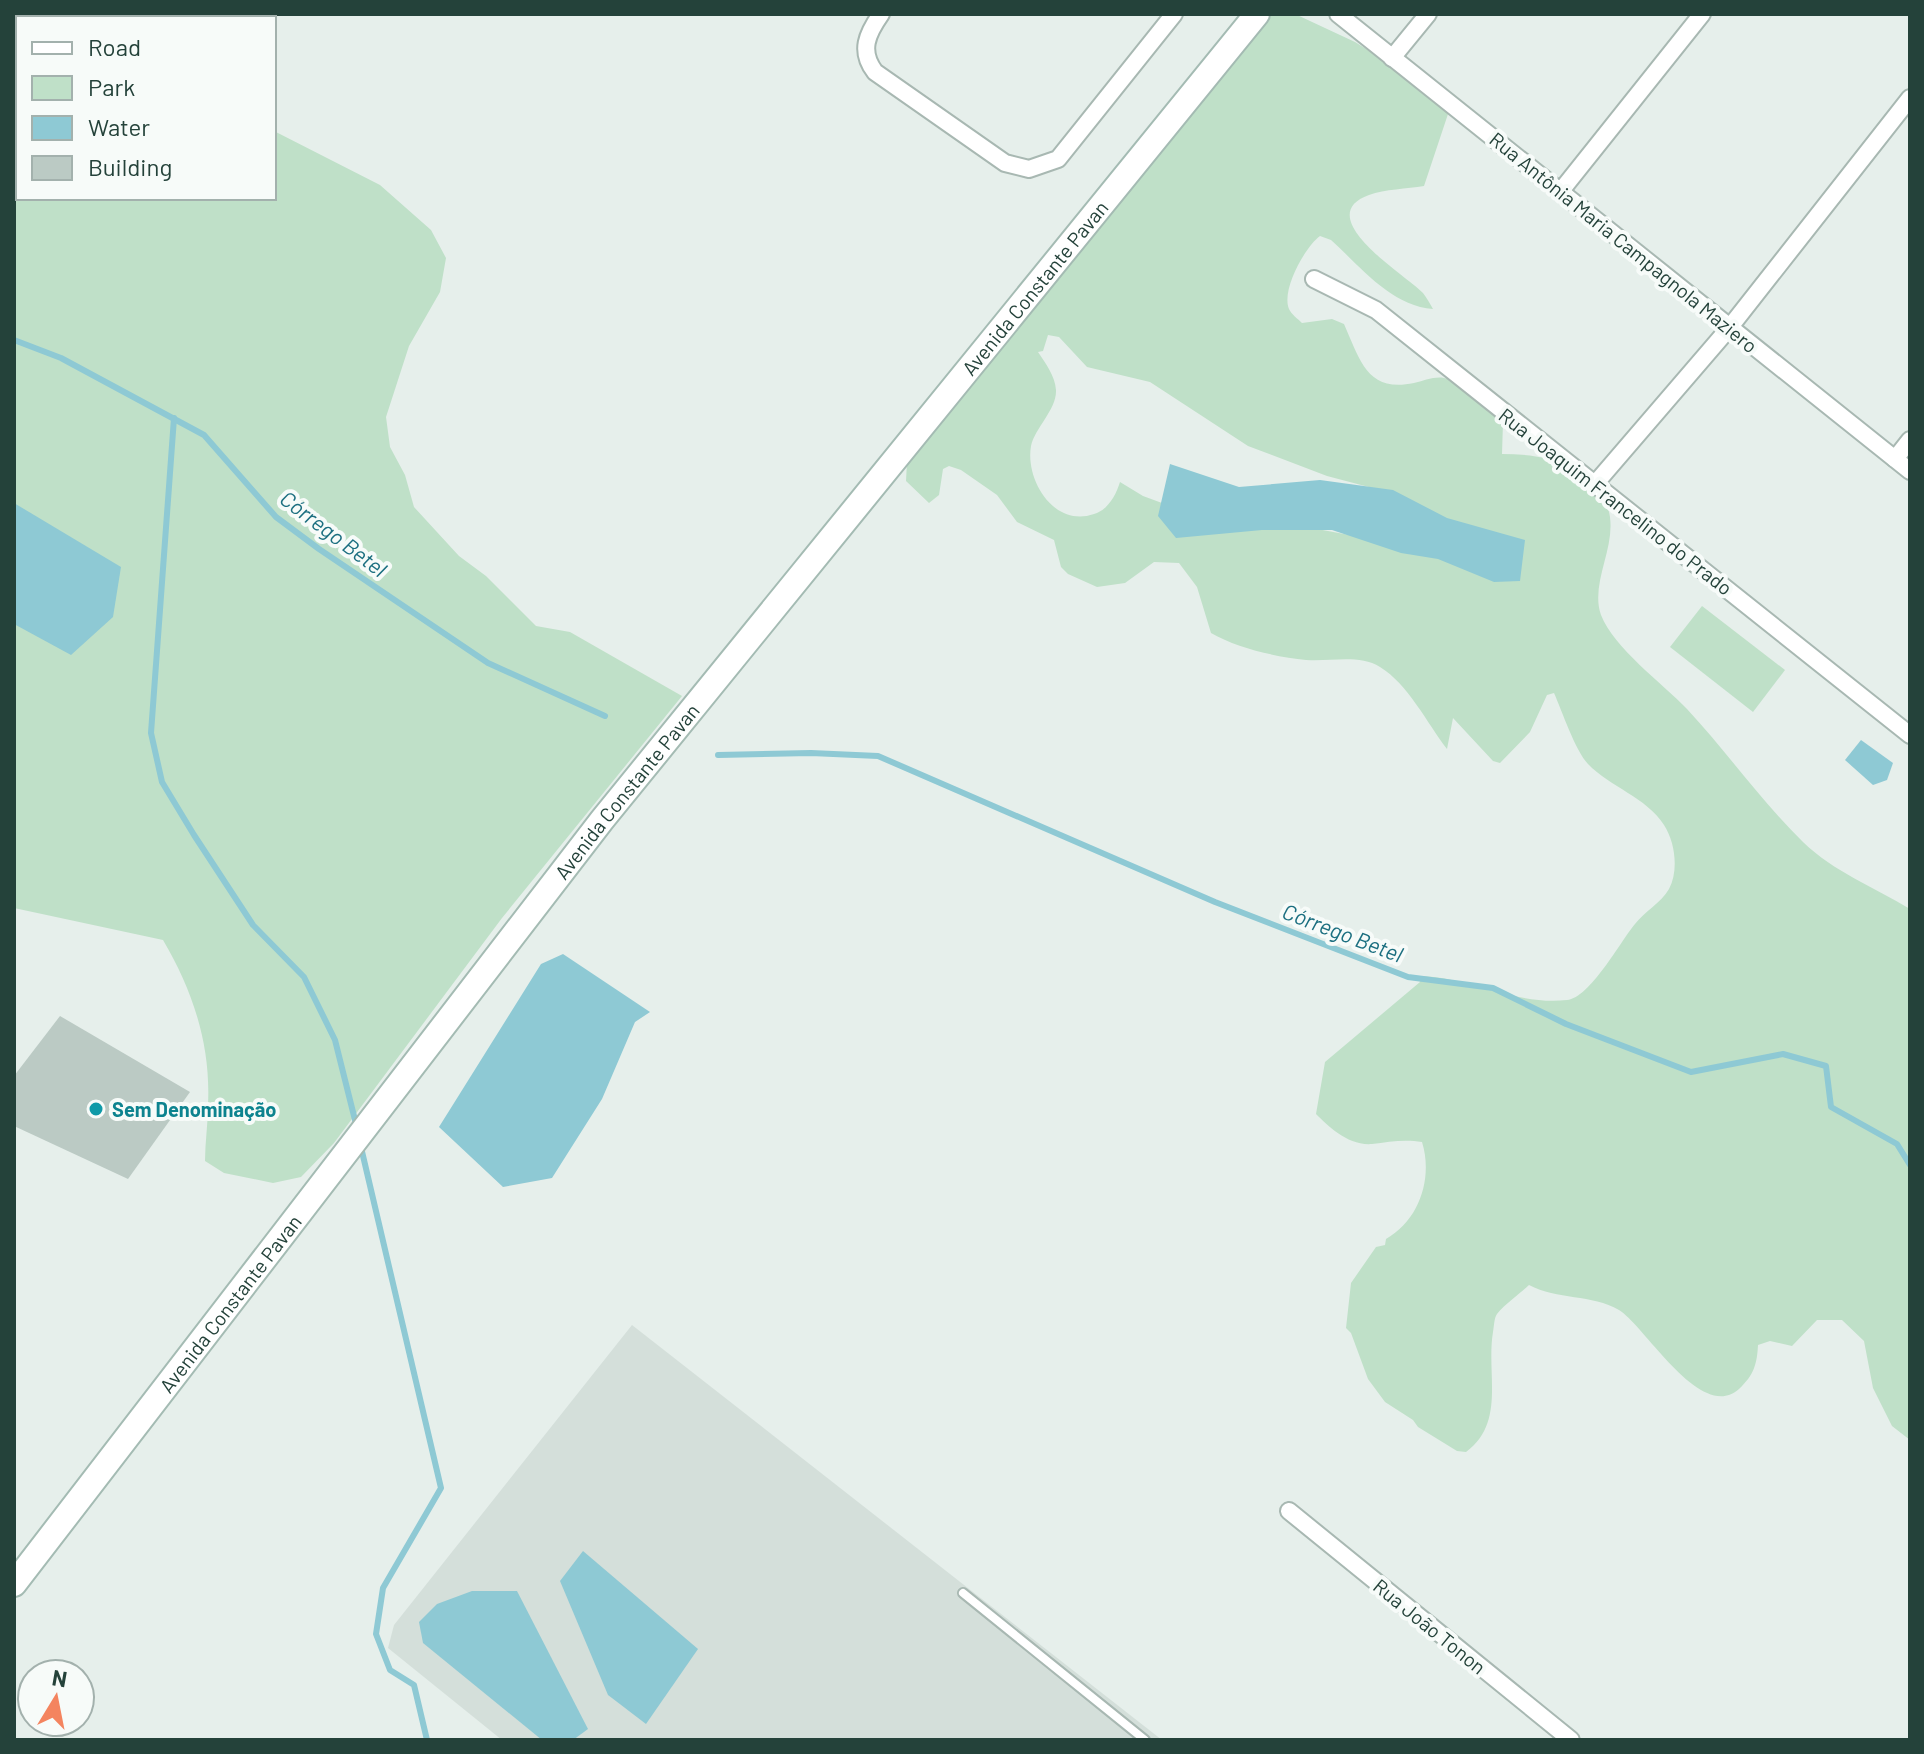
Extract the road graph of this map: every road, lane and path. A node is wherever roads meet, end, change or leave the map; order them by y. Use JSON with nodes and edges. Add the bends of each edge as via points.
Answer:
{"nodes":[{"id":1,"x":881,"y":14,"type":"edge"},
{"id":2,"x":1174,"y":14,"type":"edge"},
{"id":3,"x":1257,"y":14,"type":"edge"},
{"id":4,"x":1338,"y":14,"type":"edge"},
{"id":5,"x":1428,"y":14,"type":"edge"},
{"id":6,"x":1702,"y":14,"type":"edge"},
{"id":7,"x":1392,"y":58,"type":"junction"},
{"id":8,"x":1910,"y":98,"type":"edge"},
{"id":9,"x":1560,"y":192,"type":"junction"},
{"id":10,"x":1314,"y":279,"type":"dead end"},
{"id":11,"x":1730,"y":327,"type":"junction"},
{"id":12,"x":1910,"y":440,"type":"edge"},
{"id":13,"x":1895,"y":459,"type":"junction"},
{"id":14,"x":1910,"y":471,"type":"edge"},
{"id":15,"x":1595,"y":484,"type":"junction"},
{"id":16,"x":1910,"y":735,"type":"edge"},
{"id":17,"x":1289,"y":1511,"type":"dead end"},
{"id":18,"x":14,"y":1584,"type":"edge"},
{"id":19,"x":963,"y":1593,"type":"dead end"},
{"id":20,"x":1145,"y":1740,"type":"edge"},
{"id":21,"x":1571,"y":1740,"type":"edge"}],
"edges":[{"from":1,"to":2,"type":"street","via":[[864,50],[875,72],[1005,163],[1029,169],[1058,159]]},
{"from":3,"to":18,"type":"street","name":"Avenida Constante Pavan","via":[[602,820]]},
{"from":4,"to":7,"type":"street","name":"Rua Antônia Maria Campagnola Maziero"},
{"from":5,"to":7,"type":"street"},
{"from":6,"to":9,"type":"street"},
{"from":7,"to":9,"type":"street","name":"Rua Antônia Maria Campagnola Maziero"},
{"from":8,"to":11,"type":"street"},
{"from":9,"to":11,"type":"street","name":"Rua Antônia Maria Campagnola Maziero"},
{"from":10,"to":15,"type":"street","name":"Rua Joaquim Francelino do Prado","via":[[1376,310]]},
{"from":11,"to":13,"type":"street","name":"Rua Antônia Maria Campagnola Maziero"},
{"from":11,"to":15,"type":"street"},
{"from":12,"to":13,"type":"street"},
{"from":13,"to":14,"type":"street","name":"Rua Antônia Maria Campagnola Maziero"},
{"from":15,"to":16,"type":"street","name":"Rua Joaquim Francelino do Prado"},
{"from":17,"to":21,"type":"street","name":"Rua João Tonon"},
{"from":19,"to":20,"type":"lane"}]}
